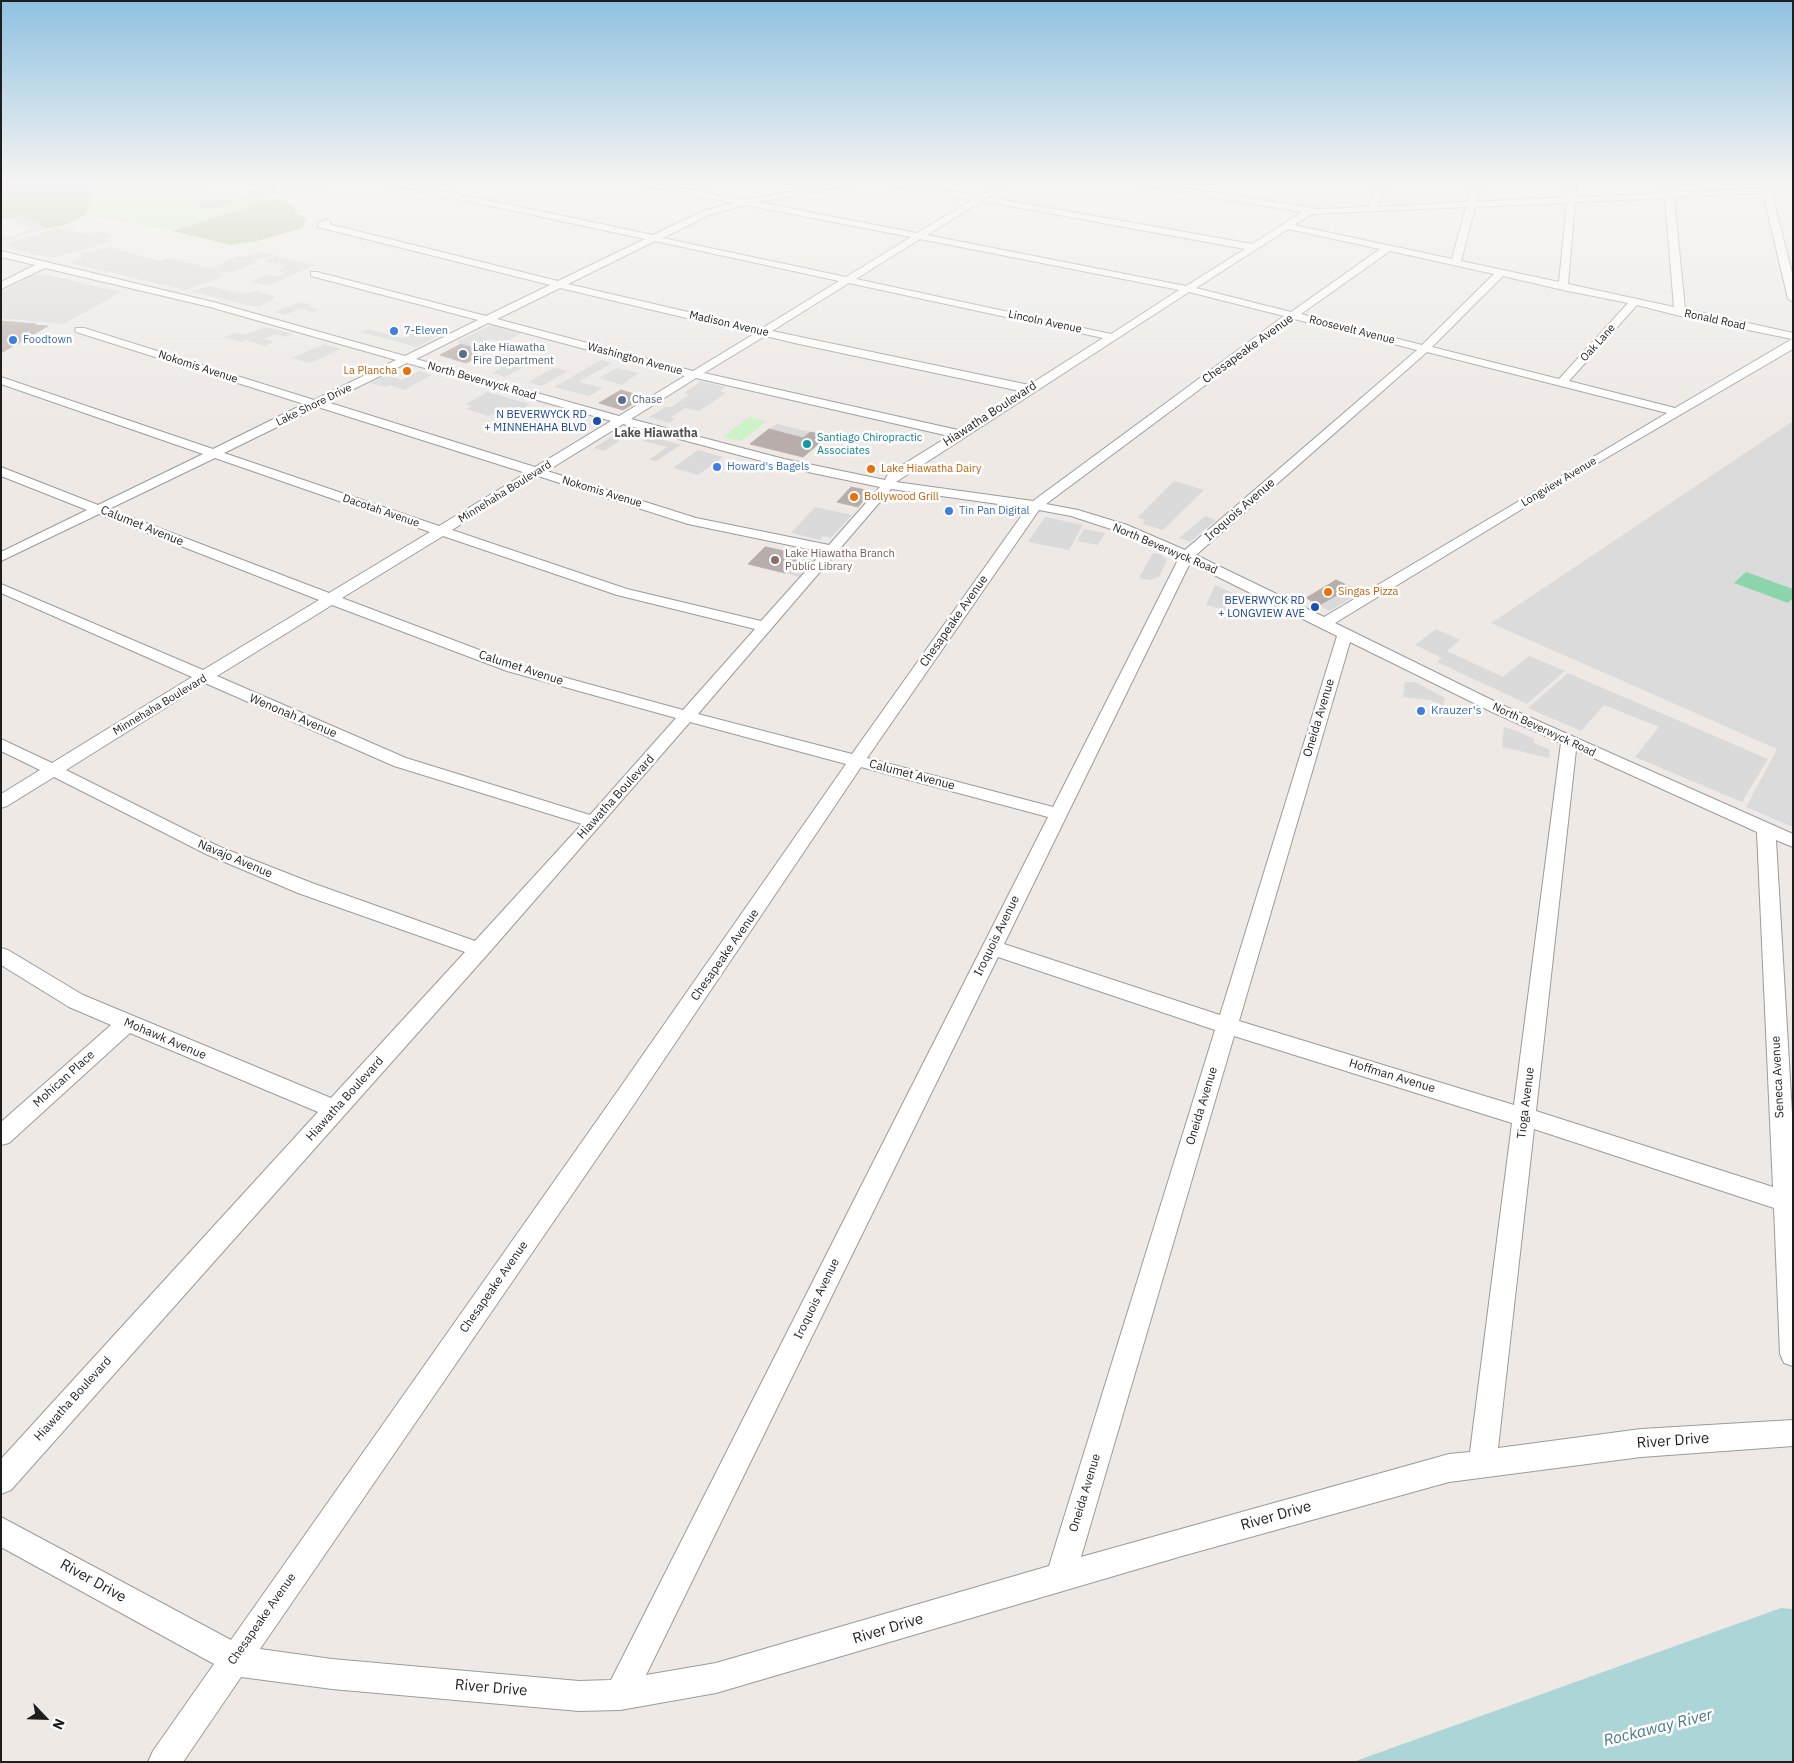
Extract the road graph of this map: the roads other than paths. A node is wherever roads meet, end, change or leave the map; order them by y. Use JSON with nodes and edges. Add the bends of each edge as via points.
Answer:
{"nodes":[{"id":1,"x":45,"y":264,"type":"edge"},
{"id":2,"x":46,"y":264,"type":"edge"},
{"id":3,"x":477,"y":264,"type":"edge"},
{"id":4,"x":601,"y":264,"type":"edge"},
{"id":5,"x":776,"y":264,"type":"edge"},
{"id":6,"x":874,"y":264,"type":"edge"},
{"id":7,"x":1063,"y":264,"type":"edge"},
{"id":8,"x":1226,"y":264,"type":"edge"},
{"id":9,"x":1365,"y":264,"type":"edge"},
{"id":10,"x":1457,"y":264,"type":"edge"},
{"id":11,"x":1565,"y":264,"type":"edge"},
{"id":12,"x":1675,"y":264,"type":"edge"},
{"id":13,"x":1785,"y":264,"type":"edge"},
{"id":14,"x":314,"y":274,"type":"dead end"},
{"id":15,"x":1501,"y":274,"type":"junction"},
{"id":16,"x":849,"y":280,"type":"junction"},
{"id":17,"x":560,"y":285,"type":"junction"},
{"id":18,"x":1,"y":286,"type":"edge"},
{"id":19,"x":1563,"y":287,"type":"junction"},
{"id":20,"x":1188,"y":289,"type":"junction"},
{"id":21,"x":1793,"y":299,"type":"edge"},
{"id":22,"x":1634,"y":303,"type":"junction"},
{"id":23,"x":1680,"y":312,"type":"junction"},
{"id":24,"x":1293,"y":315,"type":"junction"},
{"id":25,"x":487,"y":320,"type":"junction"},
{"id":26,"x":80,"y":330,"type":"dead end"},
{"id":27,"x":763,"y":333,"type":"junction"},
{"id":28,"x":1112,"y":336,"type":"junction"},
{"id":29,"x":1793,"y":336,"type":"edge"},
{"id":30,"x":1793,"y":342,"type":"edge"},
{"id":31,"x":1425,"y":348,"type":"junction"},
{"id":32,"x":406,"y":359,"type":"junction"},
{"id":33,"x":696,"y":374,"type":"junction"},
{"id":34,"x":1,"y":380,"type":"edge"},
{"id":35,"x":1561,"y":383,"type":"junction"},
{"id":36,"x":1029,"y":389,"type":"junction"},
{"id":37,"x":317,"y":403,"type":"junction"},
{"id":38,"x":1678,"y":412,"type":"junction"},
{"id":39,"x":622,"y":420,"type":"junction"},
{"id":40,"x":958,"y":434,"type":"junction"},
{"id":41,"x":215,"y":453,"type":"junction"},
{"id":42,"x":1,"y":471,"type":"edge"},
{"id":43,"x":538,"y":472,"type":"junction"},
{"id":44,"x":888,"y":485,"type":"junction"},
{"id":45,"x":1036,"y":505,"type":"junction"},
{"id":46,"x":100,"y":509,"type":"junction"},
{"id":47,"x":442,"y":531,"type":"junction"},
{"id":48,"x":833,"y":550,"type":"junction"},
{"id":49,"x":1187,"y":556,"type":"junction"},
{"id":50,"x":1,"y":557,"type":"edge"},
{"id":51,"x":1,"y":588,"type":"edge"},
{"id":52,"x":332,"y":599,"type":"junction"},
{"id":53,"x":1325,"y":623,"type":"junction"},
{"id":54,"x":766,"y":627,"type":"junction"},
{"id":55,"x":1345,"y":634,"type":"junction"},
{"id":56,"x":206,"y":677,"type":"junction"},
{"id":57,"x":688,"y":716,"type":"junction"},
{"id":58,"x":1569,"y":742,"type":"junction"},
{"id":59,"x":1,"y":744,"type":"edge"},
{"id":60,"x":858,"y":760,"type":"junction"},
{"id":61,"x":53,"y":770,"type":"junction"},
{"id":62,"x":1,"y":802,"type":"edge"},
{"id":63,"x":1058,"y":814,"type":"junction"},
{"id":64,"x":594,"y":822,"type":"junction"},
{"id":65,"x":1766,"y":830,"type":"junction"},
{"id":66,"x":1793,"y":841,"type":"edge"},
{"id":67,"x":992,"y":947,"type":"junction"},
{"id":68,"x":480,"y":950,"type":"junction"},
{"id":69,"x":1,"y":955,"type":"edge"},
{"id":70,"x":127,"y":1023,"type":"junction"},
{"id":71,"x":1226,"y":1025,"type":"junction"},
{"id":72,"x":336,"y":1110,"type":"junction"},
{"id":73,"x":1524,"y":1117,"type":"junction"},
{"id":74,"x":1,"y":1136,"type":"edge"},
{"id":75,"x":1789,"y":1202,"type":"edge"},
{"id":76,"x":1793,"y":1354,"type":"edge"},
{"id":77,"x":1793,"y":1434,"type":"edge"},
{"id":78,"x":1482,"y":1464,"type":"junction"},
{"id":79,"x":1,"y":1480,"type":"edge"},
{"id":80,"x":1,"y":1531,"type":"edge"},
{"id":81,"x":1060,"y":1578,"type":"junction"},
{"id":82,"x":234,"y":1658,"type":"junction"},
{"id":83,"x":620,"y":1694,"type":"junction"},
{"id":84,"x":164,"y":1762,"type":"edge"}],
"edges":[{"from":1,"to":18,"type":"street"},
{"from":2,"to":32,"type":"street","name":"North Beverwyck Road","via":[[212,305]]},
{"from":3,"to":17,"type":"street","name":"Madison Avenue"},
{"from":4,"to":17,"type":"street","name":"Lake Shore Drive"},
{"from":5,"to":16,"type":"street","name":"Lincoln Avenue"},
{"from":6,"to":16,"type":"street","name":"Minnehaha Boulevard"},
{"from":7,"to":20,"type":"street","name":"Roosevelt Avenue"},
{"from":8,"to":20,"type":"street","name":"Hiawatha Boulevard"},
{"from":9,"to":24,"type":"street","name":"Chesapeake Avenue"},
{"from":10,"to":15,"type":"street","name":"Ronald Road"},
{"from":11,"to":19,"type":"street"},
{"from":12,"to":23,"type":"street"},
{"from":13,"to":21,"type":"street"},
{"from":14,"to":25,"type":"street","name":"Washington Avenue"},
{"from":15,"to":19,"type":"street","name":"Ronald Road"},
{"from":15,"to":31,"type":"street","name":"Iroquois Avenue"},
{"from":16,"to":27,"type":"street","name":"Minnehaha Boulevard"},
{"from":16,"to":28,"type":"street","name":"Lincoln Avenue"},
{"from":17,"to":25,"type":"street","name":"Lake Shore Drive"},
{"from":17,"to":27,"type":"street","name":"Madison Avenue"},
{"from":19,"to":22,"type":"street","name":"Ronald Road"},
{"from":20,"to":24,"type":"street","name":"Roosevelt Avenue"},
{"from":20,"to":28,"type":"street","name":"Hiawatha Boulevard"},
{"from":22,"to":23,"type":"street","name":"Ronald Road"},
{"from":22,"to":35,"type":"street","name":"Oak Lane"},
{"from":23,"to":29,"type":"street","name":"Ronald Road"},
{"from":24,"to":31,"type":"street","name":"Roosevelt Avenue"},
{"from":24,"to":45,"type":"street","name":"Chesapeake Avenue"},
{"from":25,"to":32,"type":"street","name":"Lake Shore Drive"},
{"from":25,"to":33,"type":"street","name":"Washington Avenue"},
{"from":26,"to":37,"type":"street","name":"Nokomis Avenue"},
{"from":27,"to":33,"type":"street","name":"Minnehaha Boulevard"},
{"from":27,"to":36,"type":"street","name":"Madison Avenue"},
{"from":28,"to":36,"type":"street","name":"Hiawatha Boulevard"},
{"from":30,"to":38,"type":"street","name":"Longview Avenue"},
{"from":31,"to":35,"type":"street","name":"Roosevelt Avenue"},
{"from":31,"to":49,"type":"street","name":"Iroquois Avenue"},
{"from":32,"to":37,"type":"street","name":"Lake Shore Drive"},
{"from":32,"to":39,"type":"street","name":"North Beverwyck Road"},
{"from":33,"to":39,"type":"street","name":"Minnehaha Boulevard"},
{"from":33,"to":40,"type":"street","name":"Washington Avenue"},
{"from":34,"to":41,"type":"street","name":"Dacotah Avenue"},
{"from":35,"to":38,"type":"street","name":"Roosevelt Avenue"},
{"from":36,"to":40,"type":"street","name":"Hiawatha Boulevard"},
{"from":37,"to":41,"type":"street","name":"Lake Shore Drive"},
{"from":37,"to":43,"type":"street","name":"Nokomis Avenue"},
{"from":38,"to":53,"type":"street","name":"Longview Avenue"},
{"from":39,"to":43,"type":"street","name":"Minnehaha Boulevard"},
{"from":39,"to":44,"type":"street","name":"North Beverwyck Road","via":[[784,463]]},
{"from":40,"to":44,"type":"street","name":"Hiawatha Boulevard","via":[[893,477]]},
{"from":41,"to":46,"type":"street","name":"Lake Shore Drive"},
{"from":41,"to":47,"type":"street","name":"Dacotah Avenue"},
{"from":42,"to":46,"type":"street","name":"Calumet Avenue"},
{"from":43,"to":47,"type":"street","name":"Minnehaha Boulevard"},
{"from":43,"to":48,"type":"street","name":"Nokomis Avenue","via":[[693,521]]},
{"from":44,"to":45,"type":"street","name":"North Beverwyck Road"},
{"from":44,"to":48,"type":"street","name":"Hiawatha Boulevard"},
{"from":45,"to":49,"type":"street","name":"North Beverwyck Road","via":[[1122,528]]},
{"from":45,"to":60,"type":"street","name":"Chesapeake Avenue"},
{"from":46,"to":50,"type":"street","name":"Lake Shore Drive"},
{"from":46,"to":52,"type":"street","name":"Calumet Avenue"},
{"from":47,"to":52,"type":"street","name":"Minnehaha Boulevard"},
{"from":47,"to":54,"type":"street","name":"Dacotah Avenue","via":[[622,592]]},
{"from":48,"to":54,"type":"street","name":"Hiawatha Boulevard"},
{"from":49,"to":53,"type":"street","name":"North Beverwyck Road"},
{"from":49,"to":63,"type":"street","name":"Iroquois Avenue"},
{"from":51,"to":56,"type":"street","name":"Wenonah Avenue"},
{"from":52,"to":56,"type":"street","name":"Minnehaha Boulevard"},
{"from":52,"to":57,"type":"street","name":"Calumet Avenue","via":[[513,668]]},
{"from":53,"to":55,"type":"street","name":"North Beverwyck Road"},
{"from":54,"to":57,"type":"street","name":"Hiawatha Boulevard"},
{"from":55,"to":58,"type":"street","name":"North Beverwyck Road"},
{"from":55,"to":71,"type":"street","name":"Oneida Avenue"},
{"from":56,"to":61,"type":"street","name":"Minnehaha Boulevard"},
{"from":56,"to":64,"type":"street","name":"Wenonah Avenue","via":[[400,762]]},
{"from":57,"to":60,"type":"street","name":"Calumet Avenue"},
{"from":57,"to":64,"type":"street","name":"Hiawatha Boulevard"},
{"from":58,"to":65,"type":"street","name":"North Beverwyck Road"},
{"from":58,"to":73,"type":"street","name":"Tioga Avenue"},
{"from":59,"to":61,"type":"street","name":"Navajo Avenue"},
{"from":60,"to":63,"type":"street","name":"Calumet Avenue"},
{"from":60,"to":82,"type":"street","name":"Chesapeake Avenue"},
{"from":61,"to":62,"type":"street","name":"Minnehaha Boulevard"},
{"from":61,"to":68,"type":"street","name":"Navajo Avenue","via":[[214,851],[305,888]]},
{"from":63,"to":67,"type":"street","name":"Iroquois Avenue"},
{"from":64,"to":68,"type":"street","name":"Hiawatha Boulevard"},
{"from":65,"to":66,"type":"street","name":"North Beverwyck Road"},
{"from":65,"to":75,"type":"street","name":"Seneca Avenue"},
{"from":67,"to":71,"type":"street","name":"Hoffman Avenue"},
{"from":67,"to":83,"type":"street","name":"Iroquois Avenue"},
{"from":68,"to":72,"type":"street","name":"Hiawatha Boulevard"},
{"from":69,"to":70,"type":"street","name":"Mohawk Avenue","via":[[76,1001]]},
{"from":70,"to":72,"type":"street","name":"Mohawk Avenue"},
{"from":70,"to":74,"type":"street","name":"Mohican Place"},
{"from":71,"to":73,"type":"street","name":"Hoffman Avenue"},
{"from":71,"to":81,"type":"street","name":"Oneida Avenue"},
{"from":72,"to":79,"type":"street","name":"Hiawatha Boulevard"},
{"from":73,"to":75,"type":"street","name":"Hoffman Avenue"},
{"from":73,"to":78,"type":"street","name":"Tioga Avenue"},
{"from":75,"to":76,"type":"street","name":"Seneca Avenue"},
{"from":77,"to":78,"type":"street","name":"River Drive","via":[[1641,1443]]},
{"from":78,"to":81,"type":"street","name":"River Drive","via":[[1449,1468]]},
{"from":80,"to":82,"type":"street","name":"River Drive"},
{"from":81,"to":83,"type":"street","name":"River Drive","via":[[716,1678]]},
{"from":82,"to":83,"type":"street","name":"River Drive","via":[[241,1662],[332,1674],[579,1696]]},
{"from":82,"to":84,"type":"street","name":"Chesapeake Avenue"}]}
